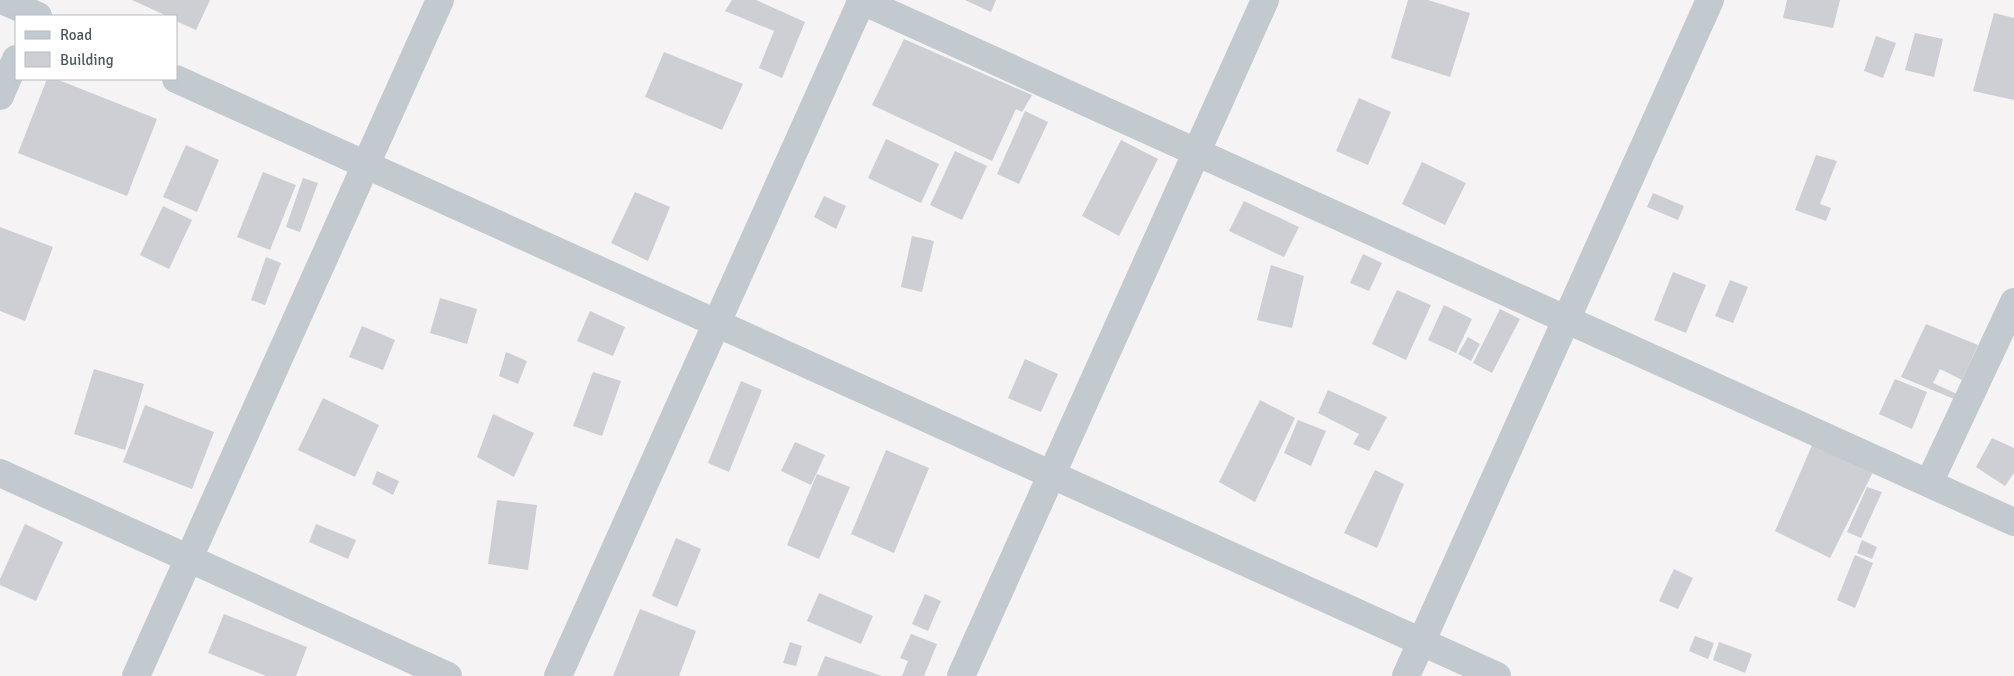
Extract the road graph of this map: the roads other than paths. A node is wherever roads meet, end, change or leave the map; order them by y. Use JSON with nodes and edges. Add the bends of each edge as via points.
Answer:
{"nodes":[{"id":1,"x":2,"y":0,"type":"edge"},
{"id":2,"x":440,"y":0,"type":"edge"},
{"id":3,"x":861,"y":0,"type":"edge"},
{"id":4,"x":1265,"y":0,"type":"edge"},
{"id":5,"x":1710,"y":0,"type":"edge"},
{"id":6,"x":38,"y":12,"type":"edge"},
{"id":7,"x":15,"y":61,"type":"edge"},
{"id":8,"x":178,"y":80,"type":"edge"},
{"id":9,"x":0,"y":96,"type":"edge"},
{"id":10,"x":1197,"y":152,"type":"junction"},
{"id":11,"x":366,"y":164,"type":"junction"},
{"id":12,"x":2014,"y":302,"type":"edge"},
{"id":13,"x":1566,"y":319,"type":"junction"},
{"id":14,"x":717,"y":323,"type":"junction"},
{"id":15,"x":0,"y":473,"type":"edge"},
{"id":16,"x":1052,"y":474,"type":"junction"},
{"id":17,"x":1929,"y":483,"type":"junction"},
{"id":18,"x":2014,"y":522,"type":"edge"},
{"id":19,"x":189,"y":559,"type":"junction"},
{"id":20,"x":1421,"y":642,"type":"junction"},
{"id":21,"x":136,"y":676,"type":"edge"},
{"id":22,"x":448,"y":676,"type":"edge"},
{"id":23,"x":558,"y":676,"type":"edge"},
{"id":24,"x":961,"y":676,"type":"edge"},
{"id":25,"x":1406,"y":676,"type":"edge"},
{"id":26,"x":1497,"y":676,"type":"edge"}],
"edges":[{"from":1,"to":6,"type":"street"},
{"from":2,"to":11,"type":"street"},
{"from":3,"to":10,"type":"street"},
{"from":3,"to":14,"type":"street"},
{"from":4,"to":10,"type":"street"},
{"from":5,"to":13,"type":"street"},
{"from":7,"to":9,"type":"street"},
{"from":8,"to":11,"type":"street"},
{"from":10,"to":13,"type":"street"},
{"from":10,"to":16,"type":"street"},
{"from":11,"to":14,"type":"street"},
{"from":11,"to":19,"type":"street"},
{"from":12,"to":17,"type":"street"},
{"from":13,"to":17,"type":"street"},
{"from":13,"to":20,"type":"street"},
{"from":14,"to":16,"type":"street"},
{"from":14,"to":23,"type":"street"},
{"from":15,"to":19,"type":"street"},
{"from":16,"to":20,"type":"street"},
{"from":16,"to":24,"type":"street"},
{"from":17,"to":18,"type":"street"},
{"from":19,"to":21,"type":"street"},
{"from":19,"to":22,"type":"street"},
{"from":20,"to":25,"type":"street"},
{"from":20,"to":26,"type":"street"}]}
